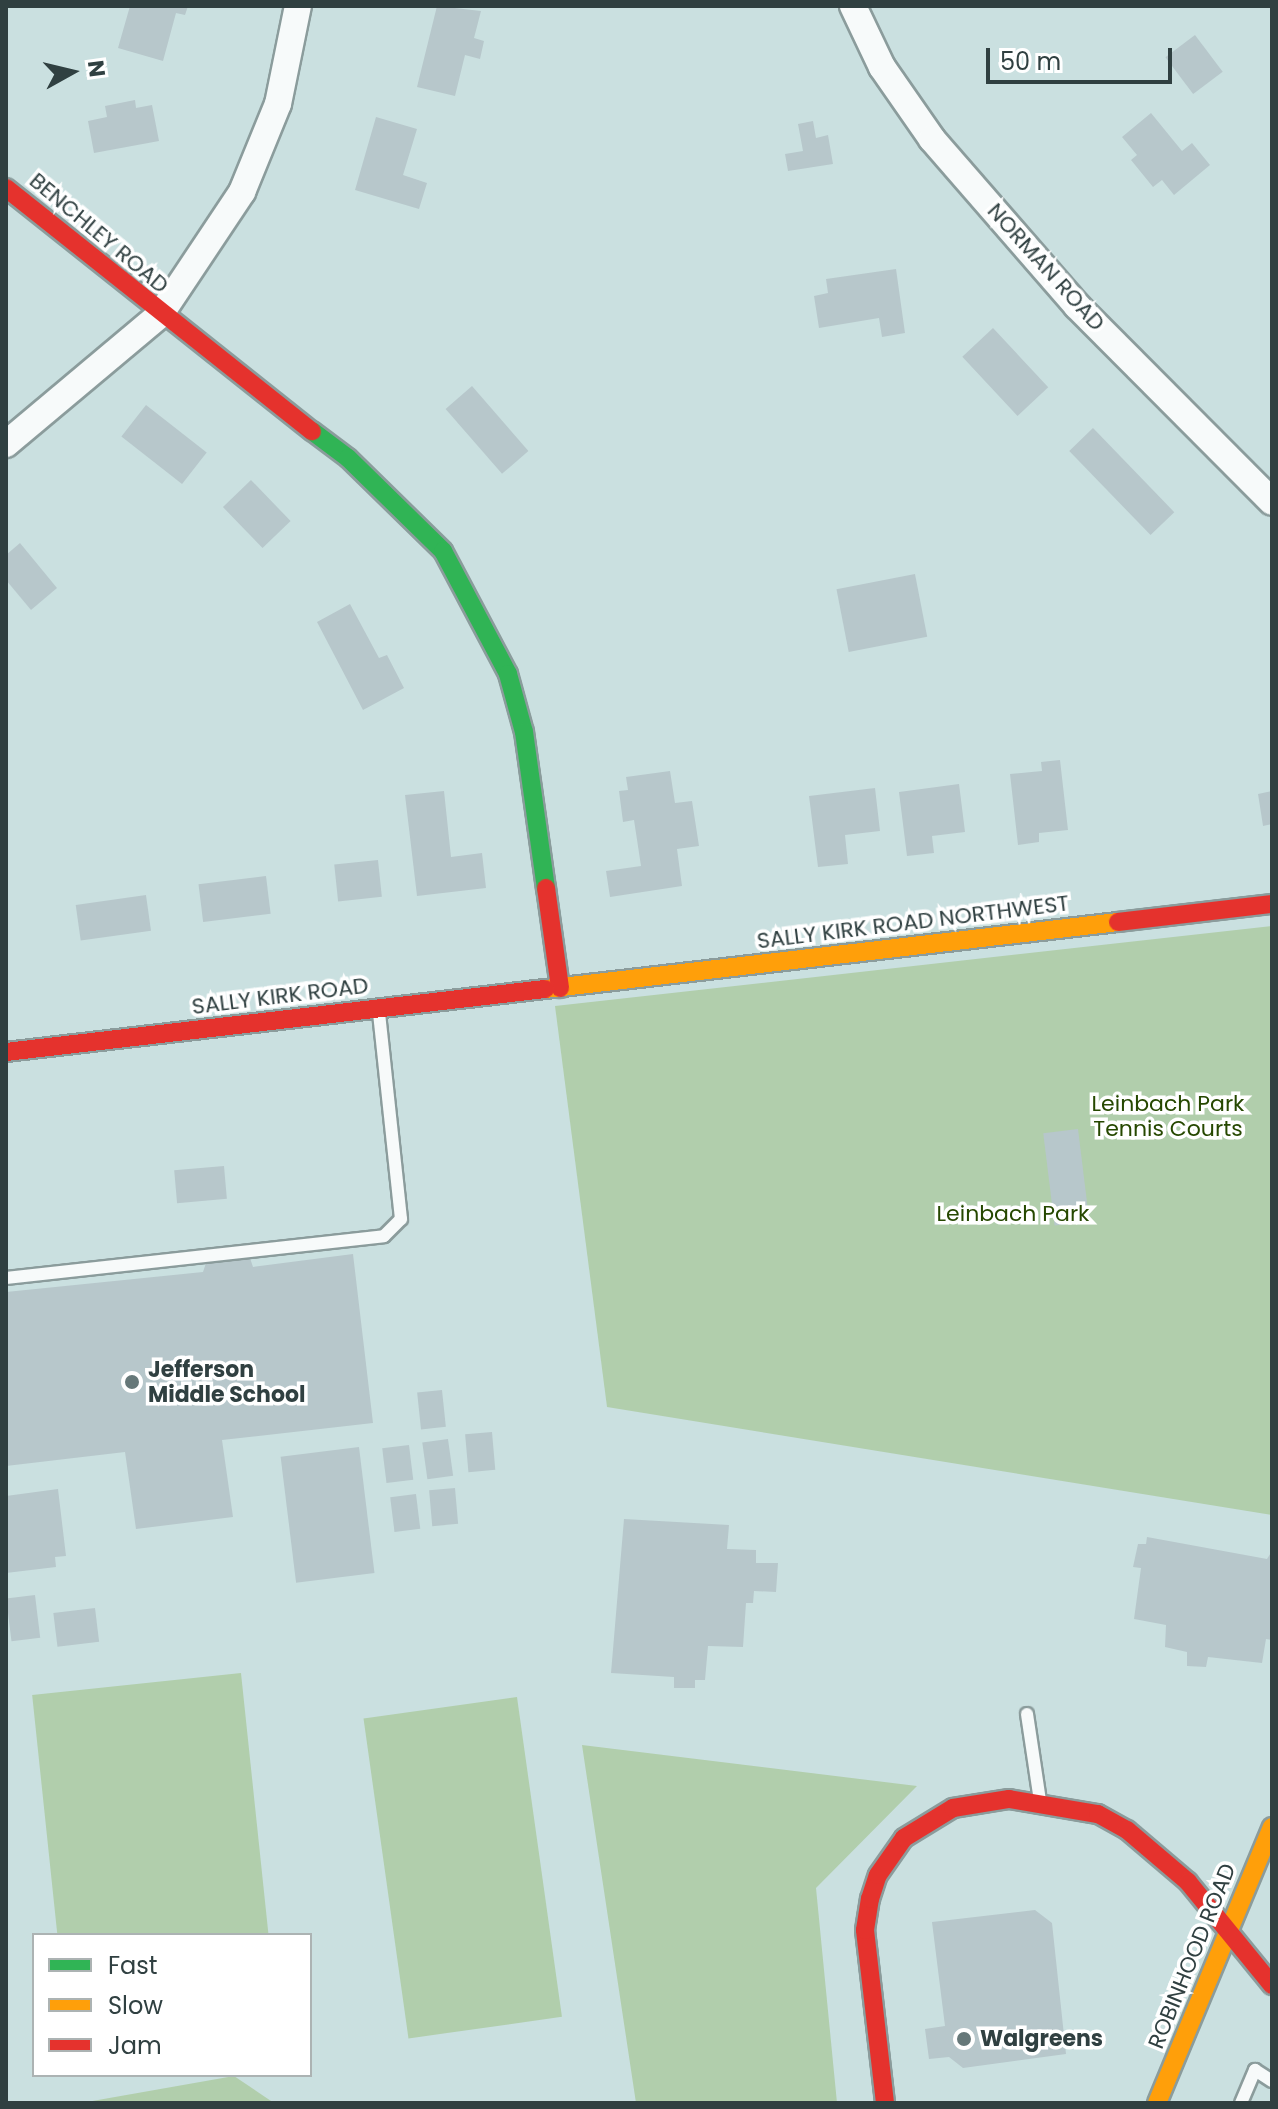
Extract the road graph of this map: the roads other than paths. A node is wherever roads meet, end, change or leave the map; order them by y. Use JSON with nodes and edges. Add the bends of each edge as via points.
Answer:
{"nodes":[{"id":1,"x":298,"y":6,"type":"edge"},
{"id":2,"x":853,"y":6,"type":"edge"},
{"id":3,"x":6,"y":188,"type":"edge"},
{"id":4,"x":160,"y":315,"type":"junction"},
{"id":5,"x":6,"y":444,"type":"edge"},
{"id":6,"x":1272,"y":502,"type":"edge"},
{"id":7,"x":1272,"y":904,"type":"edge"},
{"id":8,"x":560,"y":988,"type":"junction"},
{"id":9,"x":379,"y":1009,"type":"junction"},
{"id":10,"x":6,"y":1052,"type":"edge"},
{"id":11,"x":6,"y":1278,"type":"edge"},
{"id":12,"x":1027,"y":1714,"type":"dead end"},
{"id":13,"x":1040,"y":1801,"type":"junction"},
{"id":14,"x":1272,"y":1827,"type":"edge"},
{"id":15,"x":1265,"y":1863,"type":"edge"},
{"id":16,"x":1227,"y":1936,"type":"junction"},
{"id":17,"x":1272,"y":1985,"type":"edge"},
{"id":18,"x":1272,"y":2081,"type":"edge"},
{"id":19,"x":885,"y":2103,"type":"edge"},
{"id":20,"x":1157,"y":2103,"type":"edge"},
{"id":21,"x":1241,"y":2103,"type":"edge"}],
"edges":[{"from":1,"to":4,"type":"street","via":[[278,104],[242,192]]},
{"from":2,"to":6,"type":"street","name":"NORMAN ROAD","via":[[882,67],[932,139],[1077,306]]},
{"from":3,"to":4,"type":"street","name":"BENCHLEY ROAD"},
{"from":4,"to":5,"type":"street"},
{"from":4,"to":8,"type":"street","name":"BENCHLEY ROAD","via":[[348,458],[443,551],[508,674],[524,732]]},
{"from":7,"to":8,"type":"street","name":"SALLY KIRK ROAD NORTHWEST"},
{"from":8,"to":9,"type":"street","name":"SALLY KIRK ROAD"},
{"from":9,"to":10,"type":"street","name":"SALLY KIRK ROAD"},
{"from":9,"to":11,"type":"lane","via":[[401,1219],[384,1236]]},
{"from":12,"to":13,"type":"lane"},
{"from":13,"to":16,"type":"street","via":[[1077,1806],[1127,1830],[1188,1882]]},
{"from":13,"to":19,"type":"street","via":[[1009,1799],[953,1808],[904,1838],[878,1875],[865,1930]]},
{"from":14,"to":15,"type":"street","name":"ROBINHOOD ROAD"},
{"from":15,"to":16,"type":"street","name":"ROBINHOOD ROAD"},
{"from":16,"to":17,"type":"street"},
{"from":16,"to":20,"type":"street","name":"ROBINHOOD ROAD"},
{"from":18,"to":21,"type":"lane","via":[[1255,2070]]}]}
